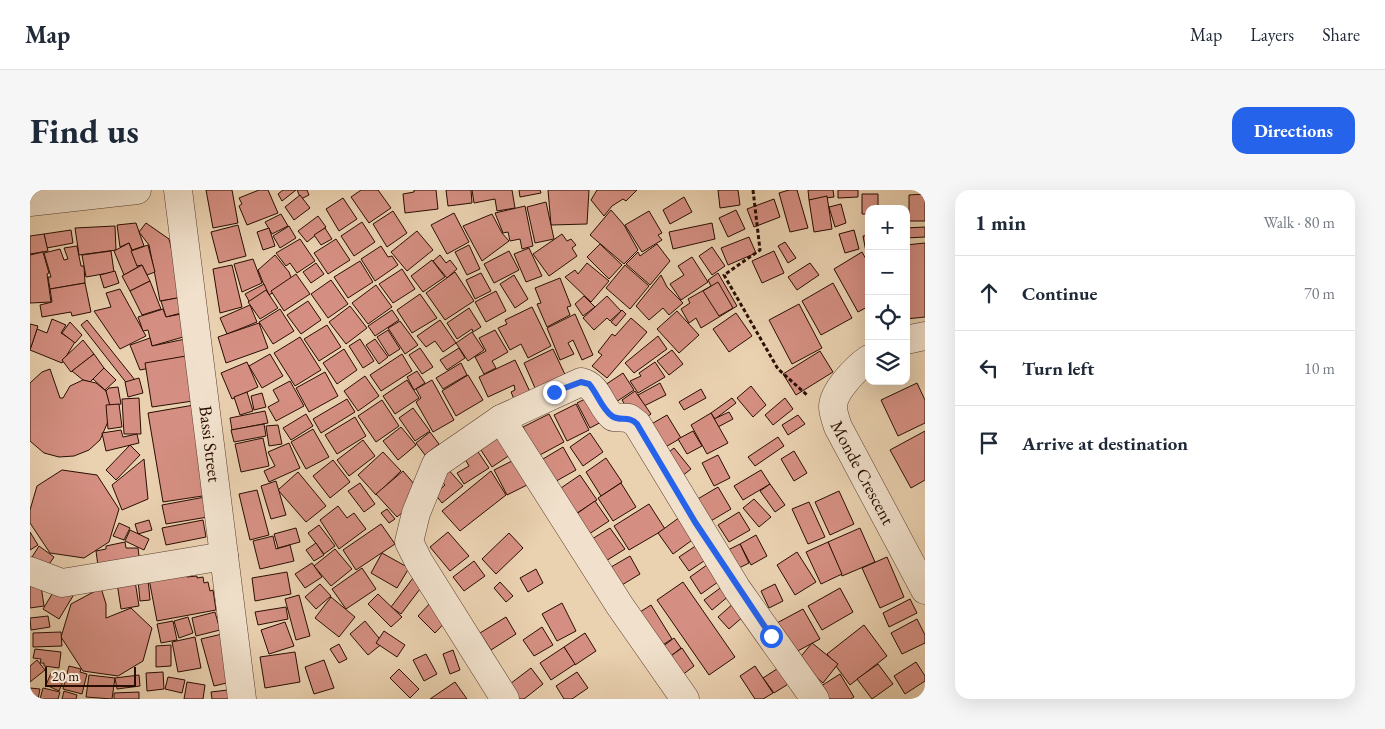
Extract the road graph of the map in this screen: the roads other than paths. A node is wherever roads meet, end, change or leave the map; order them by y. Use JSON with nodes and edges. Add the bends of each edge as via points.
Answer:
{"nodes":[{"id":1,"x":137,"y":190,"type":"edge"},
{"id":2,"x":178,"y":190,"type":"edge"},
{"id":3,"x":30,"y":202,"type":"edge"},
{"id":4,"x":925,"y":336,"type":"edge"},
{"id":5,"x":910,"y":339,"type":"edge"},
{"id":6,"x":865,"y":362,"type":"edge"},
{"id":7,"x":501,"y":419,"type":"junction"},
{"id":8,"x":224,"y":556,"type":"junction"},
{"id":9,"x":30,"y":571,"type":"edge"},
{"id":10,"x":925,"y":590,"type":"edge"},
{"id":11,"x":242,"y":699,"type":"edge"},
{"id":12,"x":505,"y":699,"type":"edge"},
{"id":13,"x":685,"y":699,"type":"edge"},
{"id":14,"x":815,"y":699,"type":"edge"}],
"edges":[{"from":1,"to":3,"type":"street"},
{"from":2,"to":8,"type":"street","name":"Bassi Street"},
{"from":4,"to":5,"type":"street"},
{"from":6,"to":10,"type":"street","name":"Monde Crescent","via":[[841,388],[832,406],[838,427]]},
{"from":7,"to":12,"type":"street","via":[[436,464],[416,513],[409,542],[418,562]]},
{"from":7,"to":13,"type":"street","via":[[620,606]]},
{"from":7,"to":14,"type":"street","via":[[581,382],[593,388],[613,418],[633,420],[737,589]]},
{"from":8,"to":9,"type":"street","via":[[62,582]]},
{"from":8,"to":11,"type":"street","name":"Bassi Street"}]}
